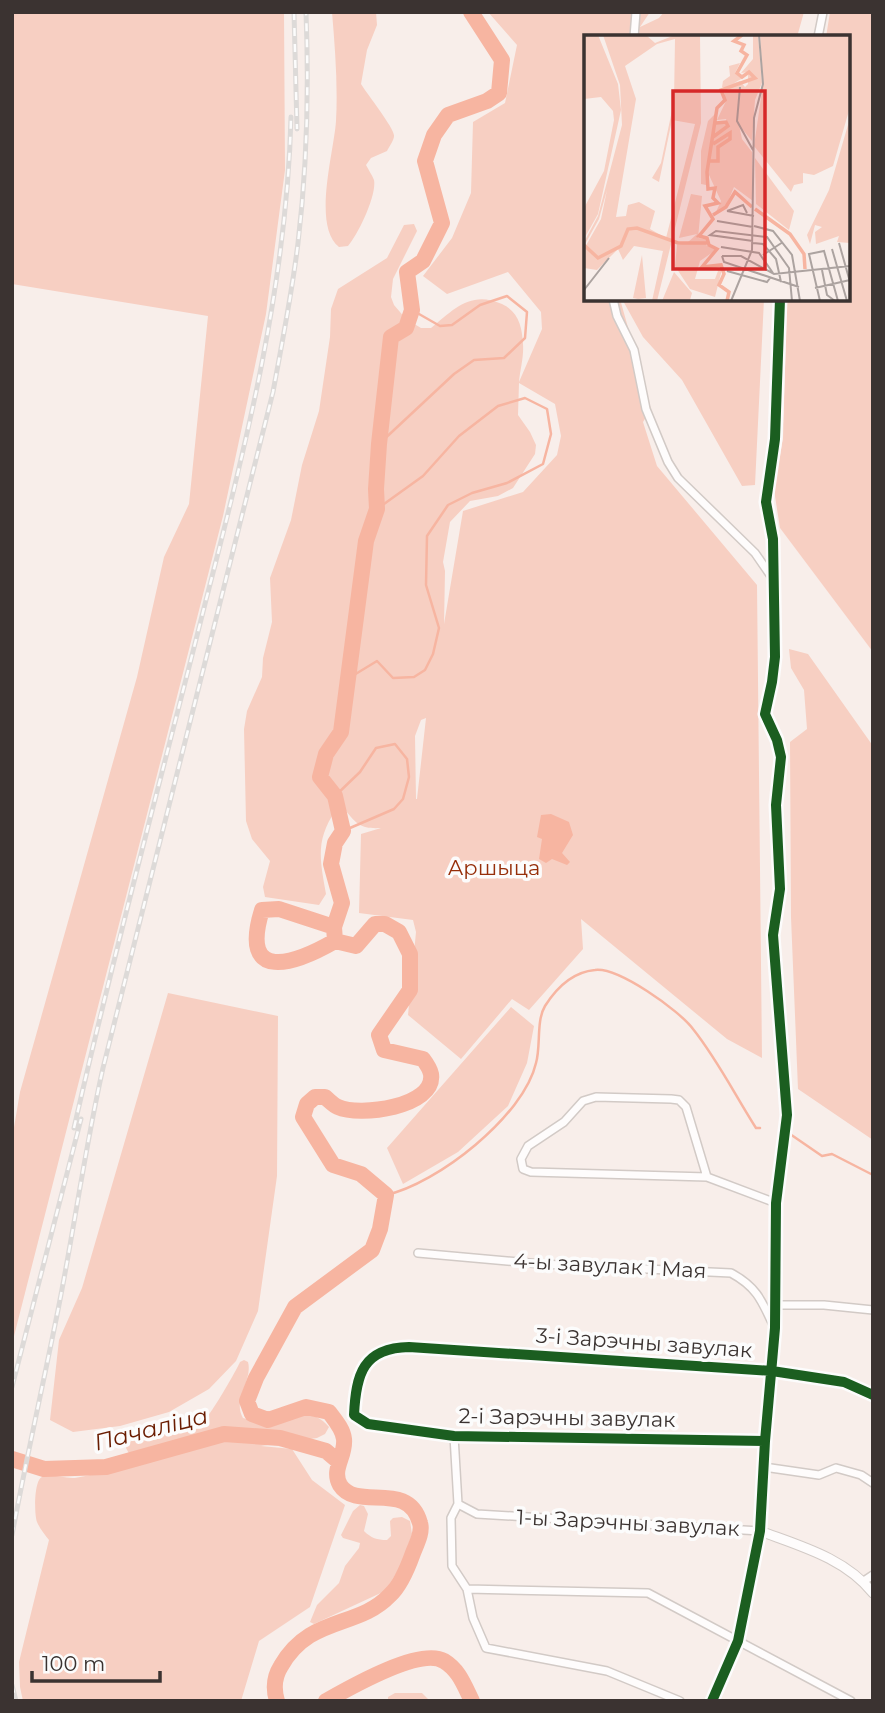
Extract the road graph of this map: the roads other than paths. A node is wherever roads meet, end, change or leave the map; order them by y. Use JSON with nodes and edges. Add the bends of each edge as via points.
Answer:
{"nodes":[{"id":1,"x":636,"y":12,"type":"edge"},
{"id":2,"x":823,"y":12,"type":"edge"},
{"id":3,"x":634,"y":35,"type":"edge"},
{"id":4,"x":818,"y":35,"type":"edge"},
{"id":5,"x":613,"y":301,"type":"edge"},
{"id":6,"x":780,"y":301,"type":"edge"},
{"id":7,"x":773,"y":579,"type":"junction"},
{"id":8,"x":707,"y":1177,"type":"junction"},
{"id":9,"x":776,"y":1203,"type":"junction"},
{"id":10,"x":418,"y":1253,"type":"dead end"},
{"id":11,"x":776,"y":1305,"type":"junction"},
{"id":12,"x":873,"y":1310,"type":"edge"},
{"id":13,"x":775,"y":1328,"type":"junction"},
{"id":14,"x":772,"y":1371,"type":"junction"},
{"id":15,"x":873,"y":1395,"type":"edge"},
{"id":16,"x":368,"y":1424,"type":"joint"},
{"id":17,"x":454,"y":1436,"type":"junction"},
{"id":18,"x":765,"y":1441,"type":"junction"},
{"id":19,"x":764,"y":1467,"type":"junction"},
{"id":20,"x":873,"y":1483,"type":"edge"},
{"id":21,"x":458,"y":1504,"type":"junction"},
{"id":22,"x":760,"y":1531,"type":"junction"},
{"id":23,"x":873,"y":1575,"type":"edge"},
{"id":24,"x":864,"y":1581,"type":"junction"},
{"id":25,"x":467,"y":1589,"type":"junction"},
{"id":26,"x":873,"y":1593,"type":"edge"},
{"id":27,"x":738,"y":1641,"type":"junction"},
{"id":28,"x":680,"y":1701,"type":"edge"},
{"id":29,"x":712,"y":1701,"type":"edge"},
{"id":30,"x":851,"y":1701,"type":"edge"}],
"edges":[{"from":1,"to":3,"type":"street"},
{"from":2,"to":4,"type":"street"},
{"from":5,"to":7,"type":"street","via":[[634,350],[646,409],[668,462],[678,478],[755,553]]},
{"from":6,"to":7,"type":"street","via":[[775,439],[766,502],[773,539]]},
{"from":7,"to":9,"type":"street","via":[[775,657],[765,714],[781,757],[776,805],[780,889],[773,935],[787,1115]]},
{"from":8,"to":8,"type":"street","via":[[686,1107],[671,1099],[596,1097],[583,1101],[564,1122],[528,1146],[521,1159],[523,1169],[531,1172]]},
{"from":8,"to":9,"type":"street"},
{"from":9,"to":11,"type":"street"},
{"from":10,"to":13,"type":"street","name":"4-ы завулак 1 Мая","via":[[731,1273],[748,1282],[761,1297]]},
{"from":11,"to":12,"type":"street"},
{"from":11,"to":13,"type":"street"},
{"from":13,"to":14,"type":"street"},
{"from":14,"to":15,"type":"street","name":"3-і Зарэчны завулак","via":[[844,1382]]},
{"from":14,"to":16,"type":"street","name":"3-і Зарэчны завулак","via":[[392,1347],[374,1354],[363,1367],[355,1392],[354,1415]]},
{"from":14,"to":18,"type":"street"},
{"from":16,"to":17,"type":"street","name":"2-і Зарэчны завулак"},
{"from":17,"to":18,"type":"street","name":"2-і Зарэчны завулак"},
{"from":17,"to":21,"type":"street"},
{"from":18,"to":19,"type":"street"},
{"from":19,"to":20,"type":"street","via":[[819,1475],[836,1468]]},
{"from":19,"to":22,"type":"street"},
{"from":21,"to":22,"type":"street","name":"1-ы Зарэчны завулак","via":[[477,1514]]},
{"from":21,"to":25,"type":"street","via":[[451,1518],[452,1566]]},
{"from":22,"to":24,"type":"street","name":"1-ы Зарэчны завулак","via":[[828,1557]]},
{"from":22,"to":27,"type":"street"},
{"from":23,"to":24,"type":"street"},
{"from":24,"to":26,"type":"street","name":"1-ы Зарэчны завулак"},
{"from":25,"to":27,"type":"street","via":[[648,1593]]},
{"from":25,"to":28,"type":"street","via":[[486,1648],[607,1671]]},
{"from":27,"to":29,"type":"street"},
{"from":27,"to":30,"type":"street"}]}
